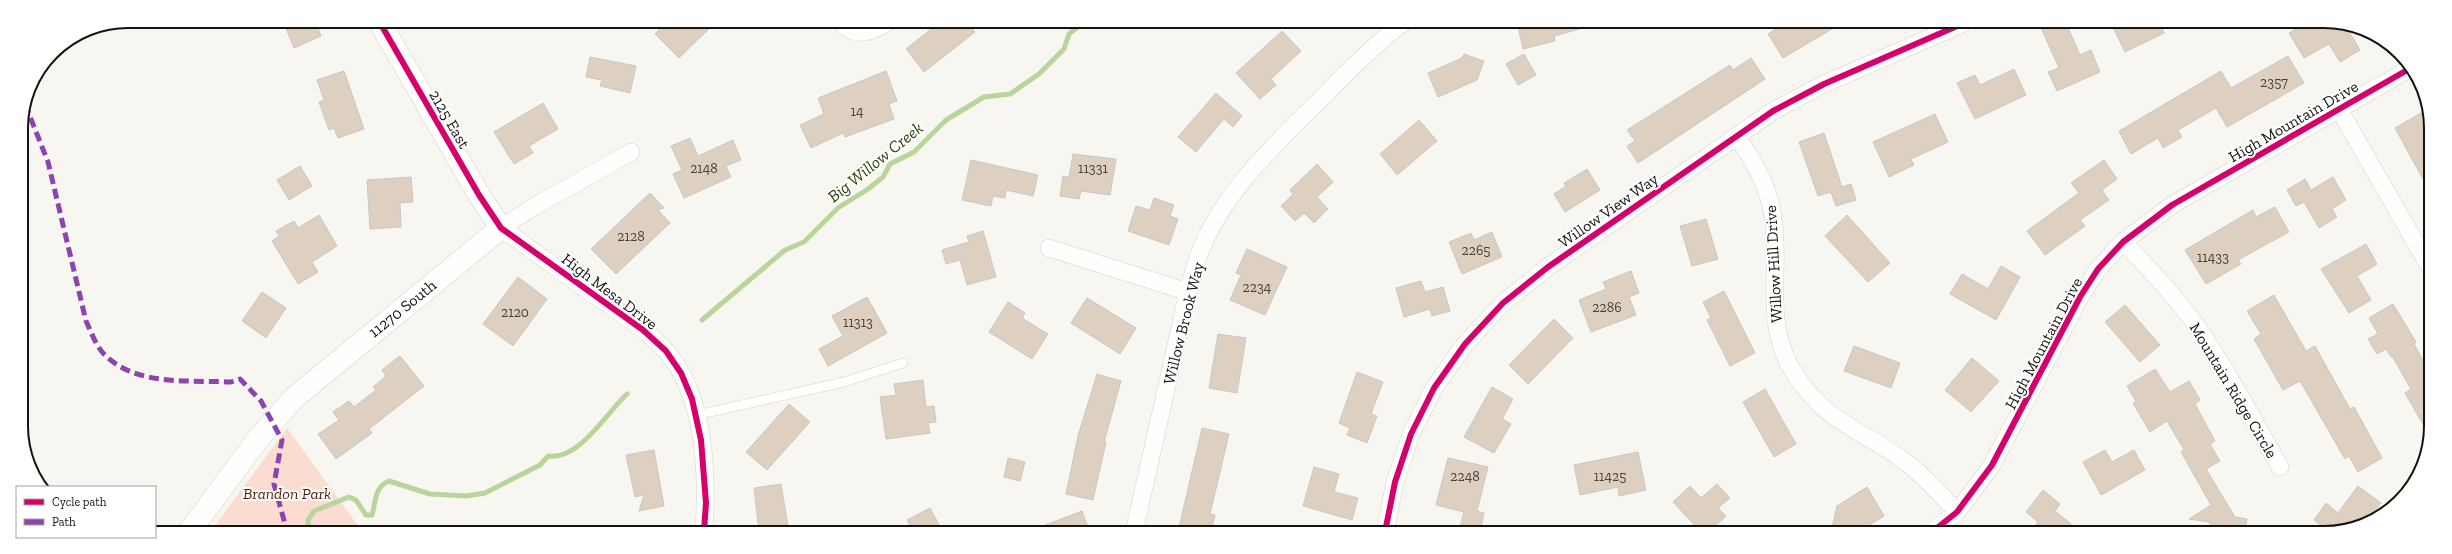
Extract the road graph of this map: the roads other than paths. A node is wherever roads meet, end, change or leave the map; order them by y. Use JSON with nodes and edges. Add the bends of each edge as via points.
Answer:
{"nodes":[{"id":1,"x":382,"y":28,"type":"edge"},
{"id":2,"x":847,"y":28,"type":"edge"},
{"id":3,"x":878,"y":28,"type":"edge"},
{"id":4,"x":1397,"y":28,"type":"edge"},
{"id":5,"x":1953,"y":28,"type":"edge"},
{"id":6,"x":2406,"y":70,"type":"edge"},
{"id":7,"x":2339,"y":109,"type":"junction"},
{"id":8,"x":1736,"y":136,"type":"junction"},
{"id":9,"x":631,"y":152,"type":"dead end"},
{"id":10,"x":501,"y":228,"type":"junction"},
{"id":11,"x":2123,"y":242,"type":"junction"},
{"id":12,"x":1049,"y":248,"type":"dead end"},
{"id":13,"x":2424,"y":257,"type":"edge"},
{"id":14,"x":1188,"y":292,"type":"junction"},
{"id":15,"x":903,"y":363,"type":"dead end"},
{"id":16,"x":697,"y":415,"type":"junction"},
{"id":17,"x":2280,"y":466,"type":"dead end"},
{"id":18,"x":1957,"y":512,"type":"junction"},
{"id":19,"x":194,"y":526,"type":"edge"},
{"id":20,"x":704,"y":526,"type":"edge"},
{"id":21,"x":1135,"y":526,"type":"edge"},
{"id":22,"x":1386,"y":526,"type":"edge"},
{"id":23,"x":1940,"y":526,"type":"edge"}],
"edges":[{"from":1,"to":10,"type":"street","name":"2125 East","via":[[479,195]]},
{"from":2,"to":3,"type":"street","via":[[858,33]]},
{"from":4,"to":14,"type":"street","name":"Willow Brook Way","via":[[1357,63],[1271,148],[1238,188],[1215,222],[1202,250]]},
{"from":5,"to":8,"type":"street","name":"Willow View Way","via":[[1798,96]]},
{"from":6,"to":7,"type":"street","name":"High Mountain Drive"},
{"from":7,"to":11,"type":"street","name":"High Mountain Drive","via":[[2172,205]]},
{"from":7,"to":13,"type":"street"},
{"from":8,"to":18,"type":"street","name":"Willow Hill Drive","via":[[1760,172],[1774,218],[1774,312],[1778,338],[1789,366],[1806,391],[1827,413],[1906,463],[1928,481]]},
{"from":8,"to":22,"type":"street","name":"Willow View Way","via":[[1548,268],[1503,303],[1465,344],[1434,388],[1411,434],[1395,482]]},
{"from":9,"to":10,"type":"street","name":"11270 South"},
{"from":10,"to":16,"type":"street","name":"High Mesa Drive","via":[[643,330],[666,351],[681,373]]},
{"from":10,"to":19,"type":"street","name":"11270 South","via":[[294,398],[257,440]]},
{"from":11,"to":17,"type":"street","name":"Mountain Ridge Circle","via":[[2171,293],[2195,324],[2218,358]]},
{"from":11,"to":18,"type":"street","name":"High Mountain Drive","via":[[2098,269],[2080,297],[1995,459]]},
{"from":12,"to":14,"type":"street"},
{"from":14,"to":21,"type":"street","name":"Willow Brook Way"},
{"from":15,"to":16,"type":"lane","via":[[844,382]]},
{"from":16,"to":20,"type":"street","name":"High Mesa Drive","via":[[706,503]]},
{"from":18,"to":23,"type":"street","name":"High Mountain Drive"}]}
